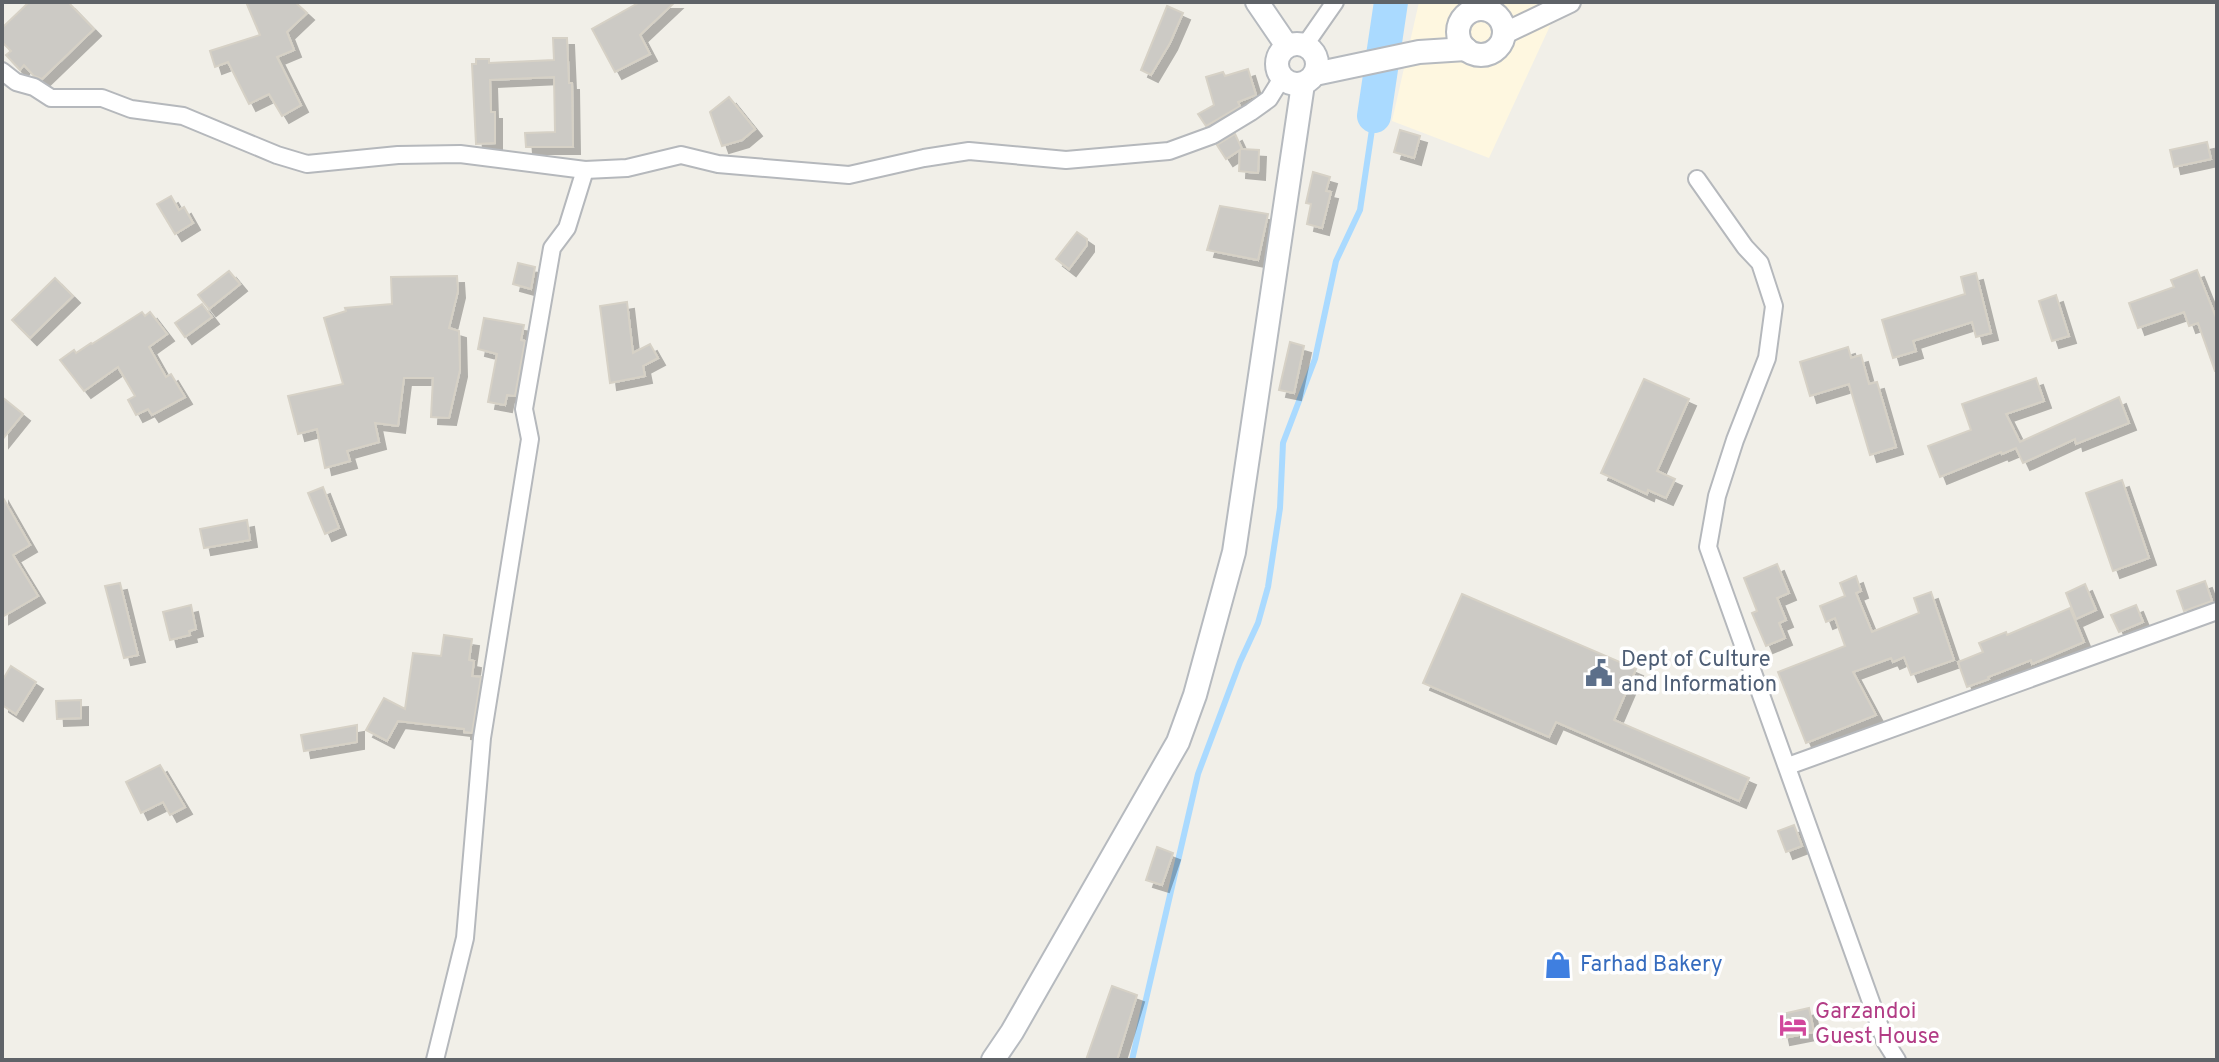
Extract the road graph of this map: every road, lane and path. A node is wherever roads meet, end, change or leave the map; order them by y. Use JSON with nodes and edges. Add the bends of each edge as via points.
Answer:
{"nodes":[{"id":1,"x":1257,"y":2,"type":"edge"},
{"id":2,"x":1335,"y":2,"type":"edge"},
{"id":3,"x":1570,"y":2,"type":"edge"},
{"id":4,"x":1478,"y":5,"type":"edge"},
{"id":5,"x":1503,"y":34,"type":"junction"},
{"id":6,"x":1462,"y":42,"type":"junction"},
{"id":7,"x":1302,"y":64,"type":"junction"},
{"id":8,"x":2,"y":71,"type":"edge"},
{"id":9,"x":585,"y":170,"type":"junction"},
{"id":10,"x":1697,"y":179,"type":"dead end"},
{"id":11,"x":2217,"y":611,"type":"edge"},
{"id":12,"x":1788,"y":766,"type":"junction"},
{"id":13,"x":435,"y":1060,"type":"edge"},
{"id":14,"x":993,"y":1060,"type":"edge"},
{"id":15,"x":1897,"y":1060,"type":"edge"}],
"edges":[{"from":1,"to":7,"type":"main road"},
{"from":2,"to":7,"type":"street"},
{"from":3,"to":5,"type":"street"},
{"from":4,"to":5,"type":"main road","via":[[1497,15]]},
{"from":4,"to":6,"type":"main road","via":[[1458,27]]},
{"from":5,"to":6,"type":"main road","via":[[1489,53],[1477,54]]},
{"from":6,"to":7,"type":"main road"},
{"from":7,"to":9,"type":"street","via":[[1251,112],[1213,135],[1169,151],[1066,160],[969,151],[849,175],[718,164],[681,155],[627,168]]},
{"from":7,"to":14,"type":"main road","via":[[1234,552],[1195,695],[1178,742]]},
{"from":8,"to":9,"type":"street","via":[[51,98],[102,98],[131,109],[183,116],[307,164],[460,154]]},
{"from":9,"to":13,"type":"street","via":[[567,228],[552,248],[524,409],[530,439],[482,738],[465,938]]},
{"from":10,"to":12,"type":"street","via":[[1760,263],[1774,306],[1767,358],[1717,496],[1708,547]]},
{"from":11,"to":12,"type":"street"},
{"from":12,"to":15,"type":"street","via":[[1885,1041]]}]}
